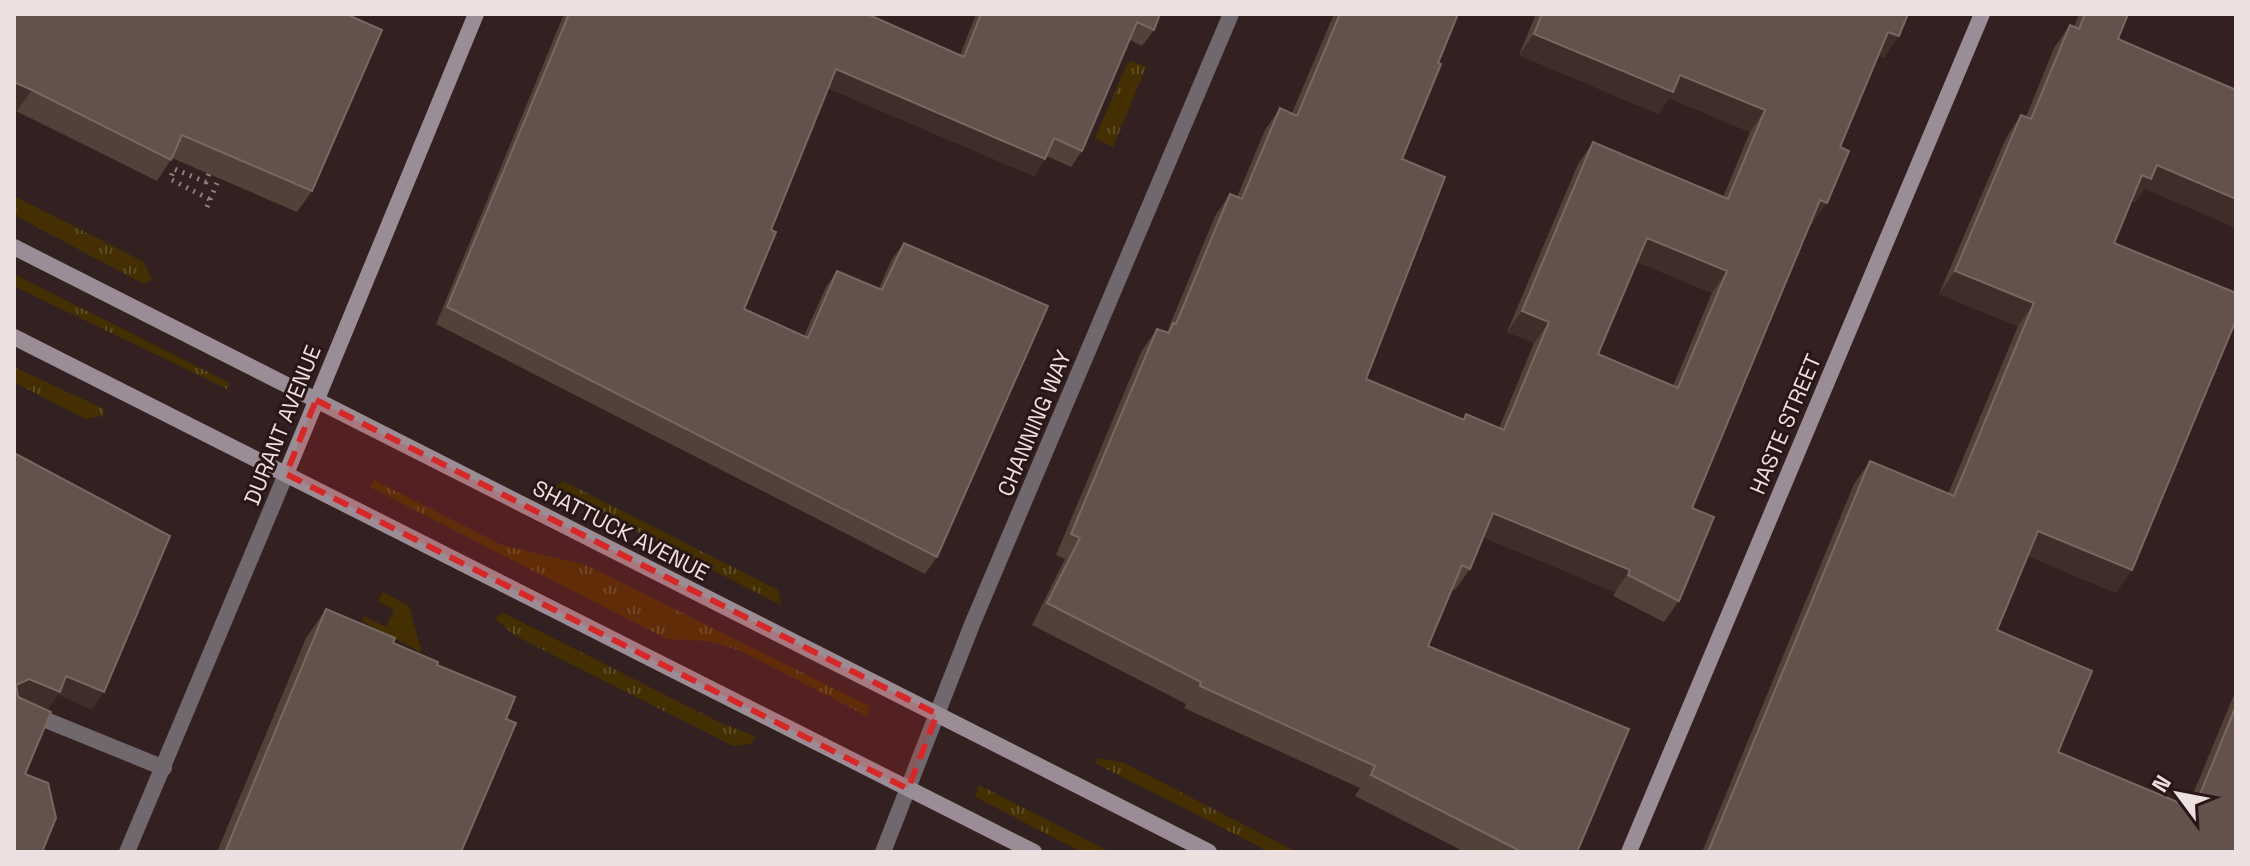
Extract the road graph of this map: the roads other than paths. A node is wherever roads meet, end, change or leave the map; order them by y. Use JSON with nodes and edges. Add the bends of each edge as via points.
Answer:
{"nodes":[{"id":1,"x":476,"y":14,"type":"edge"},
{"id":2,"x":1231,"y":14,"type":"edge"},
{"id":3,"x":1982,"y":14,"type":"edge"},
{"id":4,"x":14,"y":247,"type":"edge"},
{"id":5,"x":14,"y":337,"type":"edge"},
{"id":6,"x":316,"y":400,"type":"junction"},
{"id":7,"x":286,"y":474,"type":"junction"},
{"id":8,"x":14,"y":707,"type":"edge"},
{"id":9,"x":937,"y":714,"type":"junction"},
{"id":10,"x":164,"y":768,"type":"junction"},
{"id":11,"x":908,"y":789,"type":"junction"},
{"id":12,"x":127,"y":852,"type":"edge"},
{"id":13,"x":883,"y":852,"type":"edge"},
{"id":14,"x":1034,"y":852,"type":"edge"},
{"id":15,"x":1209,"y":852,"type":"edge"},
{"id":16,"x":1629,"y":852,"type":"edge"}],
"edges":[{"from":1,"to":6,"type":"main road","name":"DURANT AVENUE"},
{"from":2,"to":9,"type":"street","name":"CHANNING WAY"},
{"from":3,"to":16,"type":"main road","name":"HASTE STREET"},
{"from":4,"to":6,"type":"main road","name":"SHATTUCK AVENUE"},
{"from":5,"to":7,"type":"main road"},
{"from":6,"to":7,"type":"main road","name":"DURANT AVENUE"},
{"from":6,"to":9,"type":"main road","name":"SHATTUCK AVENUE"},
{"from":7,"to":10,"type":"street","name":"DURANT AVENUE"},
{"from":7,"to":11,"type":"main road"},
{"from":8,"to":10,"type":"street"},
{"from":9,"to":11,"type":"street","name":"CHANNING WAY"},
{"from":9,"to":15,"type":"main road","name":"SHATTUCK AVENUE"},
{"from":10,"to":12,"type":"street","name":"DURANT AVENUE"},
{"from":11,"to":13,"type":"street","name":"CHANNING WAY"},
{"from":11,"to":14,"type":"main road"}]}
